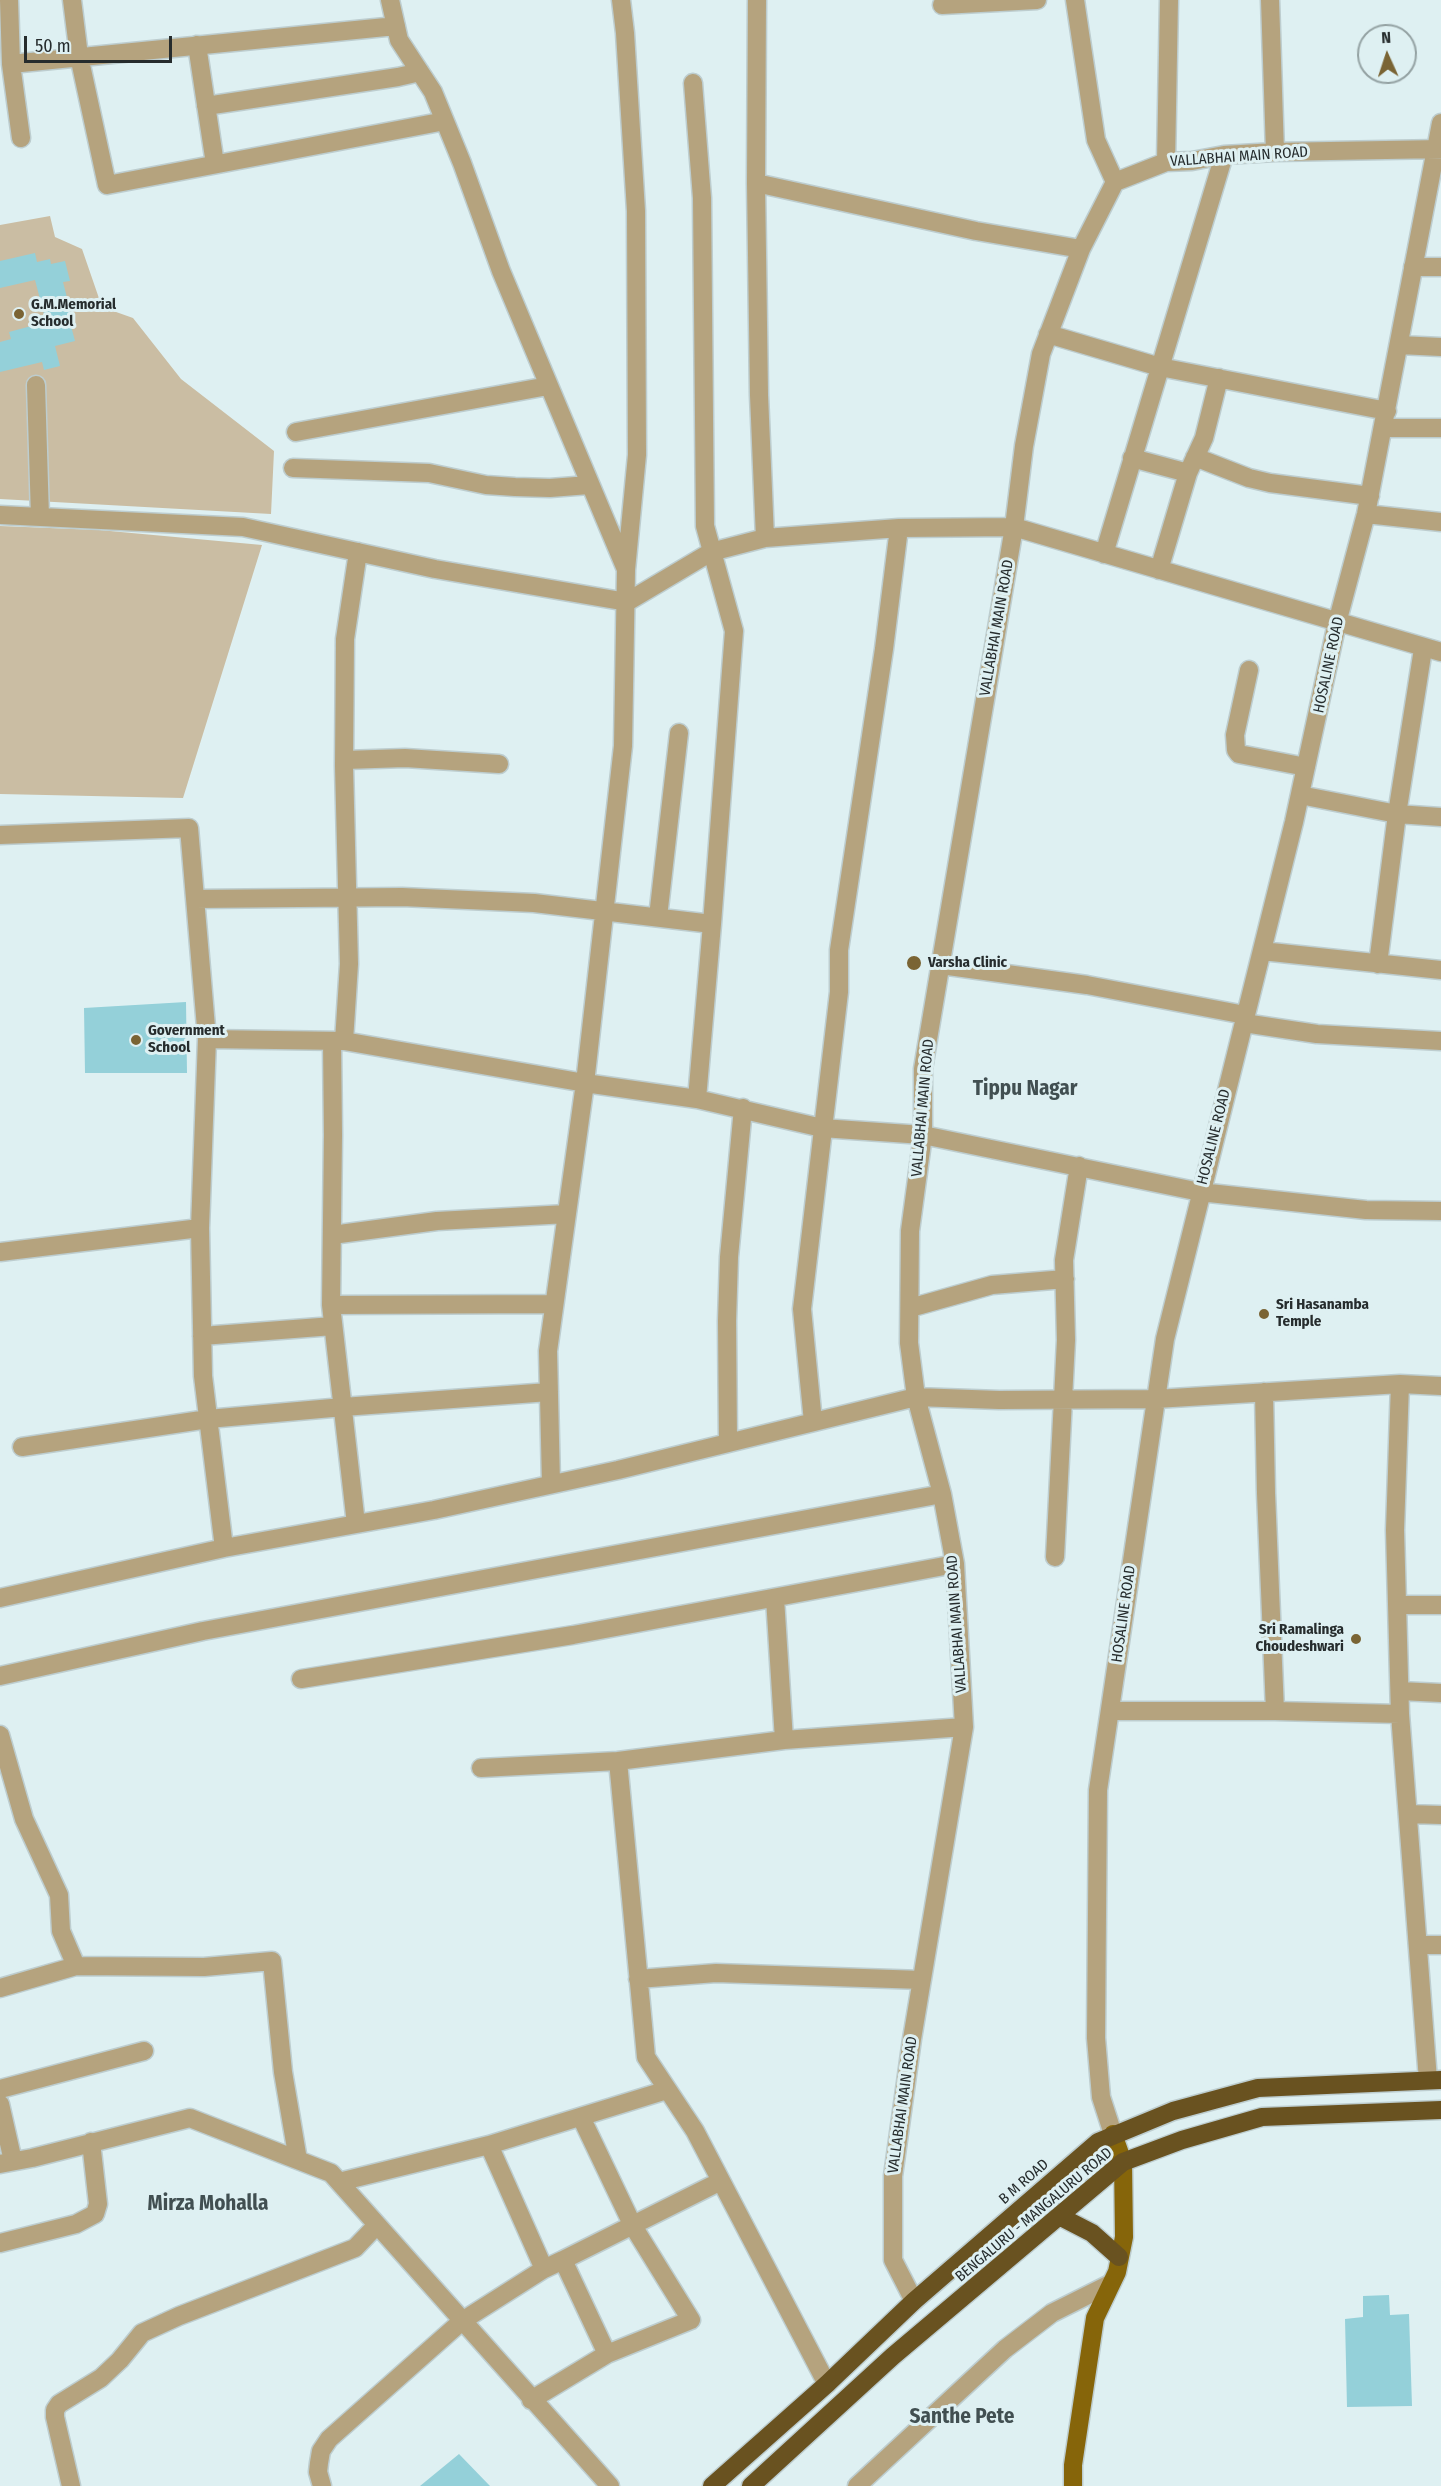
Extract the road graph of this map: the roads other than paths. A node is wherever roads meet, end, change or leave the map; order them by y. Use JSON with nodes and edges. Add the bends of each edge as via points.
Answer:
{"nodes":[{"id":1,"x":9,"y":0,"type":"edge"},
{"id":2,"x":72,"y":0,"type":"edge"},
{"id":3,"x":390,"y":0,"type":"edge"},
{"id":4,"x":621,"y":0,"type":"edge"},
{"id":5,"x":756,"y":0,"type":"edge"},
{"id":6,"x":1037,"y":0,"type":"edge"},
{"id":7,"x":1075,"y":0,"type":"edge"},
{"id":8,"x":1169,"y":0,"type":"edge"},
{"id":9,"x":1270,"y":0,"type":"edge"},
{"id":10,"x":942,"y":5,"type":"dead end"},
{"id":11,"x":396,"y":26,"type":"junction"},
{"id":12,"x":197,"y":45,"type":"junction"},
{"id":13,"x":79,"y":56,"type":"junction"},
{"id":14,"x":11,"y":64,"type":"junction"},
{"id":15,"x":420,"y":72,"type":"junction"},
{"id":16,"x":693,"y":83,"type":"dead end"},
{"id":17,"x":206,"y":106,"type":"junction"},
{"id":18,"x":445,"y":121,"type":"junction"},
{"id":19,"x":1441,"y":123,"type":"edge"},
{"id":20,"x":21,"y":138,"type":"dead end"},
{"id":21,"x":1438,"y":149,"type":"edge"},
{"id":22,"x":1275,"y":152,"type":"junction"},
{"id":23,"x":1224,"y":155,"type":"junction"},
{"id":24,"x":1166,"y":162,"type":"junction"},
{"id":25,"x":215,"y":164,"type":"junction"},
{"id":26,"x":1115,"y":182,"type":"junction"},
{"id":27,"x":756,"y":183,"type":"junction"},
{"id":28,"x":1081,"y":249,"type":"junction"},
{"id":29,"x":1413,"y":267,"type":"junction"},
{"id":30,"x":1441,"y":267,"type":"edge"},
{"id":31,"x":1048,"y":334,"type":"junction"},
{"id":32,"x":1399,"y":345,"type":"junction"},
{"id":33,"x":1441,"y":347,"type":"edge"},
{"id":34,"x":1160,"y":367,"type":"junction"},
{"id":35,"x":1219,"y":378,"type":"junction"},
{"id":36,"x":36,"y":385,"type":"dead end"},
{"id":37,"x":548,"y":386,"type":"junction"},
{"id":38,"x":1386,"y":419,"type":"junction"},
{"id":39,"x":1441,"y":428,"type":"edge"},
{"id":40,"x":296,"y":432,"type":"dead end"},
{"id":41,"x":1132,"y":458,"type":"junction"},
{"id":42,"x":1192,"y":465,"type":"junction"},
{"id":43,"x":293,"y":468,"type":"dead end"},
{"id":44,"x":589,"y":485,"type":"junction"},
{"id":45,"x":1368,"y":506,"type":"junction"},
{"id":46,"x":0,"y":516,"type":"edge"},
{"id":47,"x":40,"y":517,"type":"junction"},
{"id":48,"x":1441,"y":522,"type":"edge"},
{"id":49,"x":1014,"y":527,"type":"junction"},
{"id":50,"x":899,"y":528,"type":"junction"},
{"id":51,"x":765,"y":538,"type":"junction"},
{"id":52,"x":358,"y":552,"type":"junction"},
{"id":53,"x":711,"y":552,"type":"junction"},
{"id":54,"x":1104,"y":554,"type":"junction"},
{"id":55,"x":626,"y":570,"type":"junction"},
{"id":56,"x":1159,"y":570,"type":"junction"},
{"id":57,"x":627,"y":602,"type":"junction"},
{"id":58,"x":1337,"y":624,"type":"junction"},
{"id":59,"x":1432,"y":651,"type":"edge"},
{"id":60,"x":1249,"y":670,"type":"dead end"},
{"id":61,"x":679,"y":734,"type":"dead end"},
{"id":62,"x":345,"y":760,"type":"junction"},
{"id":63,"x":499,"y":764,"type":"dead end"},
{"id":64,"x":1306,"y":767,"type":"junction"},
{"id":65,"x":1300,"y":795,"type":"junction"},
{"id":66,"x":1397,"y":814,"type":"junction"},
{"id":67,"x":1441,"y":817,"type":"edge"},
{"id":68,"x":0,"y":835,"type":"edge"},
{"id":69,"x":348,"y":898,"type":"junction"},
{"id":70,"x":195,"y":899,"type":"junction"},
{"id":71,"x":604,"y":911,"type":"junction"},
{"id":72,"x":658,"y":917,"type":"junction"},
{"id":73,"x":712,"y":924,"type":"junction"},
{"id":74,"x":1262,"y":951,"type":"junction"},
{"id":75,"x":1377,"y":964,"type":"junction"},
{"id":76,"x":941,"y":965,"type":"junction"},
{"id":77,"x":1441,"y":970,"type":"edge"},
{"id":78,"x":1244,"y":1019,"type":"junction"},
{"id":79,"x":207,"y":1039,"type":"junction"},
{"id":80,"x":338,"y":1041,"type":"junction"},
{"id":81,"x":1441,"y":1041,"type":"edge"},
{"id":82,"x":585,"y":1083,"type":"junction"},
{"id":83,"x":697,"y":1099,"type":"junction"},
{"id":84,"x":743,"y":1108,"type":"junction"},
{"id":85,"x":822,"y":1128,"type":"junction"},
{"id":86,"x":923,"y":1135,"type":"junction"},
{"id":87,"x":1079,"y":1166,"type":"junction"},
{"id":88,"x":1200,"y":1192,"type":"junction"},
{"id":89,"x":1441,"y":1211,"type":"edge"},
{"id":90,"x":567,"y":1214,"type":"junction"},
{"id":91,"x":200,"y":1228,"type":"junction"},
{"id":92,"x":332,"y":1235,"type":"junction"},
{"id":93,"x":0,"y":1252,"type":"edge"},
{"id":94,"x":1065,"y":1279,"type":"junction"},
{"id":95,"x":331,"y":1305,"type":"junction"},
{"id":96,"x":554,"y":1305,"type":"junction"},
{"id":97,"x":910,"y":1308,"type":"junction"},
{"id":98,"x":333,"y":1326,"type":"junction"},
{"id":99,"x":202,"y":1336,"type":"junction"},
{"id":100,"x":1400,"y":1384,"type":"junction"},
{"id":101,"x":1441,"y":1386,"type":"edge"},
{"id":102,"x":549,"y":1392,"type":"junction"},
{"id":103,"x":1264,"y":1392,"type":"junction"},
{"id":104,"x":916,"y":1397,"type":"junction"},
{"id":105,"x":1156,"y":1399,"type":"junction"},
{"id":106,"x":1063,"y":1400,"type":"junction"},
{"id":107,"x":343,"y":1407,"type":"junction"},
{"id":108,"x":208,"y":1419,"type":"junction"},
{"id":109,"x":813,"y":1422,"type":"junction"},
{"id":110,"x":728,"y":1443,"type":"junction"},
{"id":111,"x":22,"y":1448,"type":"dead end"},
{"id":112,"x":551,"y":1484,"type":"junction"},
{"id":113,"x":942,"y":1494,"type":"junction"},
{"id":114,"x":356,"y":1524,"type":"junction"},
{"id":115,"x":224,"y":1548,"type":"junction"},
{"id":116,"x":1055,"y":1557,"type":"dead end"},
{"id":117,"x":955,"y":1564,"type":"junction"},
{"id":118,"x":0,"y":1598,"type":"edge"},
{"id":119,"x":775,"y":1598,"type":"junction"},
{"id":120,"x":1397,"y":1605,"type":"junction"},
{"id":121,"x":1441,"y":1605,"type":"edge"},
{"id":122,"x":0,"y":1676,"type":"edge"},
{"id":123,"x":301,"y":1679,"type":"dead end"},
{"id":124,"x":1400,"y":1691,"type":"junction"},
{"id":125,"x":1441,"y":1693,"type":"edge"},
{"id":126,"x":1110,"y":1711,"type":"junction"},
{"id":127,"x":1275,"y":1711,"type":"junction"},
{"id":128,"x":1400,"y":1714,"type":"junction"},
{"id":129,"x":964,"y":1727,"type":"junction"},
{"id":130,"x":0,"y":1735,"type":"edge"},
{"id":131,"x":784,"y":1740,"type":"junction"},
{"id":132,"x":618,"y":1761,"type":"junction"},
{"id":133,"x":481,"y":1768,"type":"dead end"},
{"id":134,"x":1408,"y":1814,"type":"junction"},
{"id":135,"x":1441,"y":1815,"type":"edge"},
{"id":136,"x":1418,"y":1945,"type":"junction"},
{"id":137,"x":1441,"y":1945,"type":"edge"},
{"id":138,"x":76,"y":1966,"type":"junction"},
{"id":139,"x":638,"y":1979,"type":"junction"},
{"id":140,"x":922,"y":1980,"type":"junction"},
{"id":141,"x":0,"y":1988,"type":"edge"},
{"id":142,"x":144,"y":2051,"type":"dead end"},
{"id":143,"x":1435,"y":2080,"type":"edge"},
{"id":144,"x":0,"y":2089,"type":"edge"},
{"id":145,"x":667,"y":2090,"type":"junction"},
{"id":146,"x":0,"y":2104,"type":"edge"},
{"id":147,"x":1435,"y":2110,"type":"edge"},
{"id":148,"x":582,"y":2117,"type":"junction"},
{"id":149,"x":1113,"y":2134,"type":"junction"},
{"id":150,"x":91,"y":2142,"type":"junction"},
{"id":151,"x":489,"y":2145,"type":"junction"},
{"id":152,"x":298,"y":2160,"type":"junction"},
{"id":153,"x":6,"y":2162,"type":"edge"},
{"id":154,"x":1124,"y":2162,"type":"junction"},
{"id":155,"x":721,"y":2181,"type":"junction"},
{"id":156,"x":339,"y":2182,"type":"junction"},
{"id":157,"x":1059,"y":2216,"type":"junction"},
{"id":158,"x":377,"y":2225,"type":"junction"},
{"id":159,"x":633,"y":2226,"type":"junction"},
{"id":160,"x":0,"y":2243,"type":"edge"},
{"id":161,"x":1119,"y":2257,"type":"junction"},
{"id":162,"x":564,"y":2260,"type":"junction"},
{"id":163,"x":544,"y":2269,"type":"junction"},
{"id":164,"x":1110,"y":2284,"type":"junction"},
{"id":165,"x":914,"y":2301,"type":"junction"},
{"id":166,"x":462,"y":2321,"type":"junction"},
{"id":167,"x":607,"y":2354,"type":"junction"},
{"id":168,"x":827,"y":2384,"type":"junction"},
{"id":169,"x":531,"y":2400,"type":"junction"},
{"id":170,"x":757,"y":2484,"type":"edge"},
{"id":171,"x":71,"y":2486,"type":"edge"},
{"id":172,"x":322,"y":2486,"type":"edge"},
{"id":173,"x":610,"y":2486,"type":"edge"},
{"id":174,"x":712,"y":2486,"type":"edge"},
{"id":175,"x":857,"y":2486,"type":"edge"},
{"id":176,"x":1073,"y":2486,"type":"edge"}],
"edges":[{"from":1,"to":14,"type":"street"},
{"from":2,"to":13,"type":"street"},
{"from":3,"to":11,"type":"street"},
{"from":4,"to":55,"type":"street","via":[[636,211],[637,455]]},
{"from":5,"to":27,"type":"street"},
{"from":6,"to":10,"type":"street"},
{"from":7,"to":26,"type":"street","via":[[1096,140]]},
{"from":8,"to":24,"type":"street"},
{"from":9,"to":22,"type":"street"},
{"from":11,"to":12,"type":"street"},
{"from":11,"to":15,"type":"street","via":[[399,40]]},
{"from":12,"to":13,"type":"street"},
{"from":12,"to":17,"type":"street"},
{"from":13,"to":14,"type":"street"},
{"from":13,"to":25,"type":"street","via":[[107,185]]},
{"from":14,"to":20,"type":"street"},
{"from":15,"to":17,"type":"street"},
{"from":15,"to":18,"type":"street"},
{"from":16,"to":53,"type":"street","via":[[702,198],[705,526]]},
{"from":17,"to":25,"type":"street"},
{"from":18,"to":25,"type":"street"},
{"from":18,"to":37,"type":"street"},
{"from":19,"to":21,"type":"street","name":"HOSALINE ROAD"},
{"from":21,"to":22,"type":"street","name":"VALLABHAI MAIN ROAD"},
{"from":21,"to":29,"type":"street","name":"HOSALINE ROAD"},
{"from":22,"to":23,"type":"street","name":"VALLABHAI MAIN ROAD"},
{"from":23,"to":24,"type":"street","name":"VALLABHAI MAIN ROAD"},
{"from":23,"to":34,"type":"street"},
{"from":24,"to":26,"type":"street","name":"VALLABHAI MAIN ROAD"},
{"from":26,"to":28,"type":"street","name":"VALLABHAI MAIN ROAD"},
{"from":27,"to":28,"type":"street","via":[[976,231]]},
{"from":27,"to":51,"type":"street"},
{"from":28,"to":31,"type":"street","name":"VALLABHAI MAIN ROAD"},
{"from":29,"to":30,"type":"street"},
{"from":29,"to":32,"type":"street","name":"HOSALINE ROAD"},
{"from":31,"to":34,"type":"street"},
{"from":31,"to":49,"type":"street","name":"VALLABHAI MAIN ROAD","via":[[1024,446]]},
{"from":32,"to":33,"type":"street"},
{"from":32,"to":38,"type":"street","name":"HOSALINE ROAD"},
{"from":34,"to":35,"type":"street"},
{"from":34,"to":41,"type":"street"},
{"from":35,"to":38,"type":"street"},
{"from":35,"to":42,"type":"street","via":[[1204,438]]},
{"from":36,"to":47,"type":"street"},
{"from":37,"to":40,"type":"street"},
{"from":37,"to":44,"type":"street"},
{"from":38,"to":39,"type":"street"},
{"from":38,"to":45,"type":"street","name":"HOSALINE ROAD"},
{"from":41,"to":42,"type":"street"},
{"from":41,"to":54,"type":"street"},
{"from":42,"to":45,"type":"street"},
{"from":42,"to":56,"type":"street"},
{"from":43,"to":44,"type":"street","via":[[429,473],[515,487]]},
{"from":44,"to":55,"type":"street"},
{"from":45,"to":48,"type":"street"},
{"from":45,"to":58,"type":"street","name":"HOSALINE ROAD"},
{"from":46,"to":47,"type":"street"},
{"from":47,"to":52,"type":"street","via":[[243,527]]},
{"from":49,"to":50,"type":"street"},
{"from":49,"to":54,"type":"street"},
{"from":49,"to":76,"type":"street","name":"VALLABHAI MAIN ROAD"},
{"from":50,"to":51,"type":"street"},
{"from":50,"to":85,"type":"street","via":[[839,950],[839,992]]},
{"from":51,"to":53,"type":"street"},
{"from":52,"to":57,"type":"street"},
{"from":52,"to":62,"type":"street","via":[[345,639]]},
{"from":53,"to":57,"type":"street"},
{"from":53,"to":73,"type":"street","via":[[734,631]]},
{"from":54,"to":56,"type":"street"},
{"from":55,"to":57,"type":"street"},
{"from":56,"to":58,"type":"street"},
{"from":57,"to":71,"type":"street","via":[[623,746]]},
{"from":58,"to":59,"type":"street"},
{"from":58,"to":64,"type":"street","name":"HOSALINE ROAD"},
{"from":59,"to":66,"type":"street"},
{"from":60,"to":64,"type":"street","via":[[1234,735],[1236,750],[1239,754]]},
{"from":61,"to":72,"type":"street"},
{"from":62,"to":63,"type":"street","via":[[405,758]]},
{"from":62,"to":69,"type":"street"},
{"from":64,"to":65,"type":"street","name":"HOSALINE ROAD"},
{"from":65,"to":66,"type":"street"},
{"from":65,"to":74,"type":"street","name":"HOSALINE ROAD"},
{"from":66,"to":67,"type":"street"},
{"from":66,"to":75,"type":"street"},
{"from":68,"to":70,"type":"street","via":[[189,828]]},
{"from":69,"to":70,"type":"street"},
{"from":69,"to":71,"type":"street","via":[[523,902]]},
{"from":69,"to":80,"type":"street","via":[[349,964]]},
{"from":70,"to":79,"type":"street"},
{"from":71,"to":72,"type":"street"},
{"from":71,"to":82,"type":"street"},
{"from":72,"to":73,"type":"street"},
{"from":73,"to":83,"type":"street"},
{"from":74,"to":75,"type":"street"},
{"from":74,"to":78,"type":"street","name":"HOSALINE ROAD"},
{"from":75,"to":77,"type":"street"},
{"from":76,"to":78,"type":"street","via":[[1087,985]]},
{"from":76,"to":86,"type":"street","name":"VALLABHAI MAIN ROAD","via":[[923,1069]]},
{"from":78,"to":81,"type":"street","via":[[1317,1034]]},
{"from":78,"to":88,"type":"street","name":"HOSALINE ROAD"},
{"from":79,"to":80,"type":"street"},
{"from":79,"to":91,"type":"street"},
{"from":80,"to":82,"type":"street"},
{"from":80,"to":92,"type":"street"},
{"from":82,"to":83,"type":"street"},
{"from":82,"to":90,"type":"street"},
{"from":83,"to":84,"type":"street"},
{"from":84,"to":85,"type":"street"},
{"from":84,"to":110,"type":"street","via":[[729,1257]]},
{"from":85,"to":86,"type":"street"},
{"from":85,"to":109,"type":"street","via":[[802,1309]]},
{"from":86,"to":87,"type":"street"},
{"from":86,"to":97,"type":"street","name":"VALLABHAI MAIN ROAD","via":[[910,1231]]},
{"from":87,"to":88,"type":"street"},
{"from":87,"to":94,"type":"street","via":[[1064,1260]]},
{"from":88,"to":89,"type":"street","via":[[1366,1210]]},
{"from":88,"to":105,"type":"street","name":"HOSALINE ROAD","via":[[1165,1339]]},
{"from":90,"to":92,"type":"street","via":[[437,1221]]},
{"from":90,"to":96,"type":"street"},
{"from":91,"to":93,"type":"street"},
{"from":91,"to":99,"type":"street"},
{"from":92,"to":95,"type":"street"},
{"from":94,"to":97,"type":"street","via":[[993,1285]]},
{"from":94,"to":106,"type":"street"},
{"from":95,"to":96,"type":"street"},
{"from":95,"to":98,"type":"street"},
{"from":96,"to":102,"type":"street","via":[[548,1351]]},
{"from":97,"to":104,"type":"street","name":"VALLABHAI MAIN ROAD","via":[[909,1342]]},
{"from":98,"to":99,"type":"street"},
{"from":98,"to":107,"type":"street"},
{"from":99,"to":108,"type":"street"},
{"from":100,"to":101,"type":"street"},
{"from":100,"to":103,"type":"street"},
{"from":100,"to":120,"type":"street","via":[[1395,1530]]},
{"from":102,"to":107,"type":"street"},
{"from":102,"to":112,"type":"street"},
{"from":103,"to":105,"type":"street"},
{"from":103,"to":127,"type":"street"},
{"from":104,"to":106,"type":"street"},
{"from":104,"to":109,"type":"street"},
{"from":104,"to":113,"type":"street","name":"VALLABHAI MAIN ROAD"},
{"from":105,"to":106,"type":"street"},
{"from":105,"to":126,"type":"street","name":"HOSALINE ROAD"},
{"from":106,"to":116,"type":"street"},
{"from":107,"to":108,"type":"street"},
{"from":107,"to":114,"type":"street"},
{"from":108,"to":111,"type":"street"},
{"from":108,"to":115,"type":"street"},
{"from":109,"to":110,"type":"street"},
{"from":110,"to":112,"type":"street"},
{"from":112,"to":114,"type":"street"},
{"from":113,"to":117,"type":"street","name":"VALLABHAI MAIN ROAD"},
{"from":113,"to":122,"type":"street","via":[[214,1629]]},
{"from":114,"to":115,"type":"street"},
{"from":115,"to":118,"type":"street"},
{"from":117,"to":119,"type":"street"},
{"from":117,"to":129,"type":"street","name":"VALLABHAI MAIN ROAD"},
{"from":119,"to":123,"type":"street"},
{"from":119,"to":131,"type":"street"},
{"from":120,"to":121,"type":"street"},
{"from":120,"to":124,"type":"street"},
{"from":124,"to":125,"type":"street"},
{"from":124,"to":128,"type":"street"},
{"from":126,"to":127,"type":"street"},
{"from":126,"to":149,"type":"street","name":"HOSALINE ROAD","via":[[1098,1790],[1096,2038],[1101,2097]]},
{"from":127,"to":128,"type":"street"},
{"from":128,"to":134,"type":"street"},
{"from":129,"to":131,"type":"street"},
{"from":129,"to":140,"type":"street","name":"VALLABHAI MAIN ROAD"},
{"from":130,"to":138,"type":"street","via":[[24,1819],[59,1895],[61,1931]]},
{"from":131,"to":132,"type":"street"},
{"from":132,"to":133,"type":"street"},
{"from":132,"to":139,"type":"street"},
{"from":134,"to":135,"type":"street"},
{"from":134,"to":136,"type":"street"},
{"from":136,"to":137,"type":"street"},
{"from":136,"to":143,"type":"street"},
{"from":138,"to":141,"type":"street"},
{"from":138,"to":152,"type":"street","via":[[204,1967],[272,1961],[283,2072]]},
{"from":139,"to":140,"type":"street","via":[[716,1973]]},
{"from":139,"to":145,"type":"street","via":[[646,2057]]},
{"from":140,"to":165,"type":"street","name":"VALLABHAI MAIN ROAD","via":[[893,2176],[892,2260]]},
{"from":142,"to":144,"type":"street"},
{"from":143,"to":147,"type":"highway"},
{"from":143,"to":149,"type":"highway","name":"B M ROAD","via":[[1258,2088]]},
{"from":145,"to":148,"type":"street"},
{"from":145,"to":155,"type":"street","via":[[695,2131]]},
{"from":146,"to":153,"type":"street"},
{"from":147,"to":154,"type":"highway","name":"BENGALURU - MANGALURU ROAD","via":[[1262,2117]]},
{"from":148,"to":151,"type":"street"},
{"from":148,"to":159,"type":"street"},
{"from":149,"to":154,"type":"main road","name":"HOSALINE ROAD"},
{"from":149,"to":165,"type":"highway","name":"B M ROAD","via":[[1098,2142]]},
{"from":150,"to":152,"type":"street","via":[[190,2118]]},
{"from":150,"to":153,"type":"street"},
{"from":150,"to":160,"type":"street","via":[[98,2204],[95,2214],[76,2224]]},
{"from":151,"to":156,"type":"street"},
{"from":151,"to":163,"type":"street"},
{"from":152,"to":156,"type":"street","via":[[331,2173]]},
{"from":154,"to":157,"type":"highway","name":"BENGALURU - MANGALURU ROAD"},
{"from":154,"to":161,"type":"main road","via":[[1124,2237]]},
{"from":155,"to":159,"type":"street"},
{"from":155,"to":168,"type":"street"},
{"from":156,"to":158,"type":"street"},
{"from":157,"to":161,"type":"highway","via":[[1092,2233]]},
{"from":157,"to":170,"type":"highway","name":"BENGALURU - MANGALURU ROAD","via":[[893,2356]]},
{"from":158,"to":166,"type":"street"},
{"from":158,"to":171,"type":"street","via":[[355,2248],[142,2333],[100,2378],[57,2407],[55,2417]]},
{"from":159,"to":162,"type":"street"},
{"from":159,"to":167,"type":"street","via":[[691,2320]]},
{"from":161,"to":164,"type":"main road"},
{"from":162,"to":163,"type":"street"},
{"from":162,"to":167,"type":"street"},
{"from":163,"to":166,"type":"street"},
{"from":164,"to":175,"type":"street","via":[[1052,2313],[1005,2349]]},
{"from":164,"to":176,"type":"main road","via":[[1095,2318]]},
{"from":165,"to":168,"type":"highway","name":"B M ROAD"},
{"from":166,"to":169,"type":"street"},
{"from":166,"to":172,"type":"street","via":[[329,2439],[319,2463]]},
{"from":167,"to":169,"type":"street"},
{"from":168,"to":174,"type":"highway","name":"B M ROAD"},
{"from":169,"to":173,"type":"street"}]}
